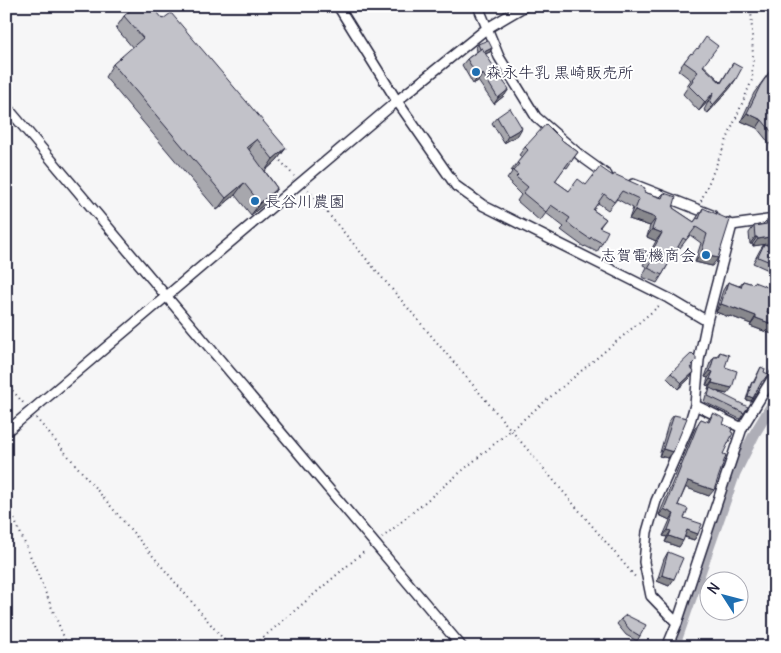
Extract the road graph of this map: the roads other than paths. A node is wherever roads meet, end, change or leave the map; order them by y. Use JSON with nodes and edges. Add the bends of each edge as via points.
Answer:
{"nodes":[{"id":1,"x":338,"y":6,"type":"edge"},
{"id":2,"x":478,"y":6,"type":"edge"},
{"id":3,"x":525,"y":6,"type":"edge"},
{"id":4,"x":486,"y":29,"type":"junction"},
{"id":5,"x":397,"y":101,"type":"junction"},
{"id":6,"x":6,"y":106,"type":"edge"},
{"id":7,"x":775,"y":218,"type":"edge"},
{"id":8,"x":732,"y":225,"type":"junction"},
{"id":9,"x":168,"y":296,"type":"junction"},
{"id":10,"x":707,"y":320,"type":"junction"},
{"id":11,"x":775,"y":374,"type":"edge"},
{"id":12,"x":695,"y":405,"type":"junction"},
{"id":13,"x":742,"y":428,"type":"junction"},
{"id":14,"x":6,"y":432,"type":"edge"},
{"id":15,"x":677,"y":623,"type":"junction"},
{"id":16,"x":462,"y":647,"type":"edge"},
{"id":17,"x":667,"y":647,"type":"edge"}],
"edges":[{"from":1,"to":5,"type":"street"},
{"from":2,"to":4,"type":"street"},
{"from":3,"to":4,"type":"street"},
{"from":4,"to":5,"type":"street"},
{"from":4,"to":8,"type":"street","via":[[499,57],[536,117],[582,157],[612,177]]},
{"from":5,"to":9,"type":"street"},
{"from":5,"to":10,"type":"street","via":[[456,186],[484,206]]},
{"from":6,"to":9,"type":"street"},
{"from":7,"to":8,"type":"street"},
{"from":8,"to":10,"type":"street"},
{"from":9,"to":14,"type":"street"},
{"from":9,"to":16,"type":"street"},
{"from":10,"to":12,"type":"street"},
{"from":11,"to":13,"type":"street"},
{"from":12,"to":13,"type":"street"},
{"from":12,"to":15,"type":"street","via":[[656,500],[647,532],[644,562],[651,596]]},
{"from":13,"to":15,"type":"street"},
{"from":15,"to":17,"type":"street"}]}
